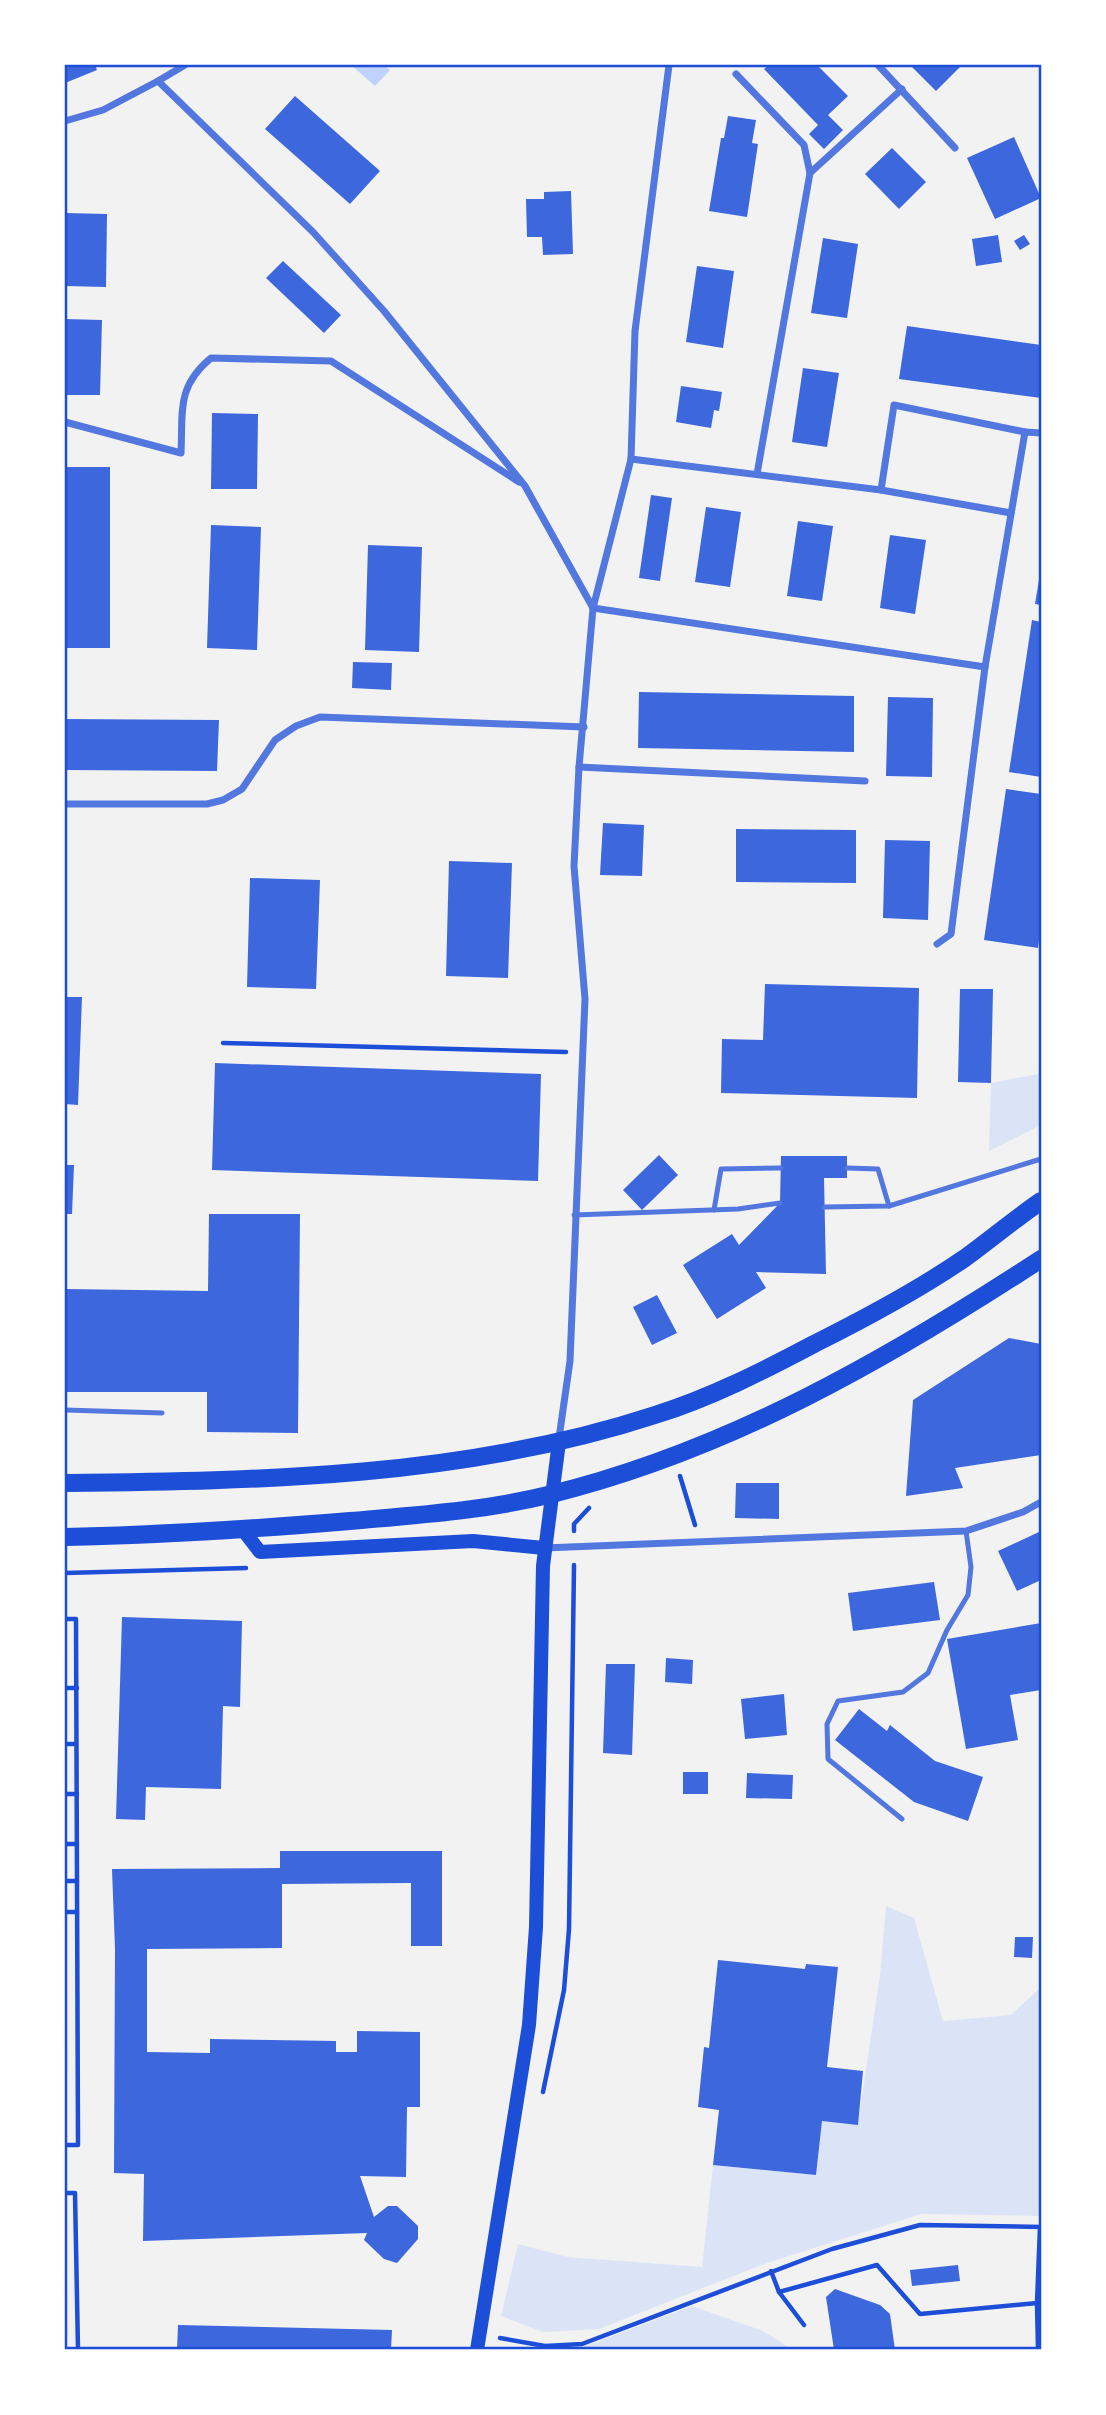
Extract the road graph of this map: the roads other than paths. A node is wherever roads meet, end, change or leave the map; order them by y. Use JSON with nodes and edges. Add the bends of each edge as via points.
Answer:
{"nodes":[{"id":1,"x":185,"y":65,"type":"edge"},
{"id":2,"x":669,"y":65,"type":"edge"},
{"id":3,"x":878,"y":65,"type":"edge"},
{"id":4,"x":736,"y":74,"type":"dead end"},
{"id":5,"x":158,"y":81,"type":"junction"},
{"id":6,"x":902,"y":89,"type":"junction"},
{"id":7,"x":65,"y":121,"type":"edge"},
{"id":8,"x":956,"y":148,"type":"dead end"},
{"id":9,"x":810,"y":173,"type":"junction"},
{"id":10,"x":65,"y":422,"type":"edge"},
{"id":11,"x":1025,"y":432,"type":"junction"},
{"id":12,"x":1041,"y":433,"type":"edge"},
{"id":13,"x":631,"y":459,"type":"junction"},
{"id":14,"x":757,"y":474,"type":"junction"},
{"id":15,"x":525,"y":486,"type":"junction"},
{"id":16,"x":881,"y":490,"type":"junction"},
{"id":17,"x":1011,"y":513,"type":"junction"},
{"id":18,"x":593,"y":608,"type":"junction"},
{"id":19,"x":985,"y":667,"type":"junction"},
{"id":20,"x":584,"y":727,"type":"junction"},
{"id":21,"x":579,"y":767,"type":"junction"},
{"id":22,"x":865,"y":780,"type":"dead end"},
{"id":23,"x":65,"y":804,"type":"edge"},
{"id":24,"x":937,"y":944,"type":"dead end"},
{"id":25,"x":1041,"y":1159,"type":"edge"},
{"id":26,"x":781,"y":1168,"type":"dead end"},
{"id":27,"x":847,"y":1168,"type":"dead end"},
{"id":28,"x":1041,"y":1201,"type":"edge"},
{"id":29,"x":780,"y":1203,"type":"dead end"},
{"id":30,"x":824,"y":1206,"type":"dead end"},
{"id":31,"x":889,"y":1206,"type":"junction"},
{"id":32,"x":714,"y":1210,"type":"junction"},
{"id":33,"x":574,"y":1215,"type":"junction"},
{"id":34,"x":1041,"y":1259,"type":"edge"},
{"id":35,"x":65,"y":1410,"type":"edge"},
{"id":36,"x":162,"y":1413,"type":"dead end"},
{"id":37,"x":559,"y":1442,"type":"junction"},
{"id":38,"x":65,"y":1483,"type":"edge"},
{"id":39,"x":550,"y":1495,"type":"junction"},
{"id":40,"x":1041,"y":1502,"type":"edge"},
{"id":41,"x":243,"y":1530,"type":"junction"},
{"id":42,"x":966,"y":1531,"type":"junction"},
{"id":43,"x":65,"y":1536,"type":"edge"},
{"id":44,"x":544,"y":1548,"type":"junction"},
{"id":45,"x":902,"y":1819,"type":"dead end"},
{"id":46,"x":477,"y":2350,"type":"edge"}],
"edges":[{"from":1,"to":5,"type":"street"},
{"from":2,"to":13,"type":"street","via":[[635,331]]},
{"from":3,"to":6,"type":"street"},
{"from":4,"to":9,"type":"street","via":[[804,145]]},
{"from":5,"to":7,"type":"street","via":[[103,110]]},
{"from":5,"to":15,"type":"street","via":[[322,242],[384,311]]},
{"from":6,"to":8,"type":"street"},
{"from":6,"to":9,"type":"street"},
{"from":9,"to":14,"type":"street"},
{"from":10,"to":15,"type":"street","via":[[181,453],[183,396],[193,373],[211,358],[331,360]]},
{"from":11,"to":12,"type":"street"},
{"from":11,"to":16,"type":"street","via":[[894,405]]},
{"from":11,"to":17,"type":"street"},
{"from":13,"to":14,"type":"street"},
{"from":13,"to":18,"type":"street"},
{"from":14,"to":16,"type":"street"},
{"from":15,"to":18,"type":"street"},
{"from":16,"to":17,"type":"street"},
{"from":17,"to":19,"type":"street"},
{"from":18,"to":19,"type":"street"},
{"from":18,"to":20,"type":"street"},
{"from":19,"to":24,"type":"street","via":[[951,934]]},
{"from":20,"to":21,"type":"street"},
{"from":20,"to":23,"type":"street","via":[[320,717],[275,740],[242,789],[223,800],[207,804]]},
{"from":21,"to":22,"type":"street"},
{"from":21,"to":33,"type":"street","via":[[574,866],[585,999]]},
{"from":25,"to":31,"type":"lane"},
{"from":26,"to":32,"type":"lane","via":[[721,1170]]},
{"from":27,"to":31,"type":"lane","via":[[878,1169]]},
{"from":28,"to":37,"type":"main road","via":[[907,1295],[779,1362],[658,1415]]},
{"from":29,"to":32,"type":"lane"},
{"from":30,"to":31,"type":"lane"},
{"from":32,"to":33,"type":"lane"},
{"from":33,"to":37,"type":"street","via":[[570,1361]]},
{"from":34,"to":39,"type":"main road","via":[[933,1329],[799,1402],[673,1456]]},
{"from":35,"to":36,"type":"lane"},
{"from":37,"to":38,"type":"main road","via":[[371,1472]]},
{"from":37,"to":39,"type":"main road"},
{"from":39,"to":41,"type":"main road","via":[[469,1511]]},
{"from":39,"to":44,"type":"main road"},
{"from":40,"to":42,"type":"street"},
{"from":41,"to":43,"type":"main road"},
{"from":41,"to":44,"type":"main road","via":[[260,1552],[473,1541]]},
{"from":42,"to":44,"type":"street"},
{"from":42,"to":45,"type":"lane","via":[[971,1567],[968,1595],[928,1673],[904,1692],[838,1701],[827,1724],[828,1759]]},
{"from":44,"to":46,"type":"main road","via":[[536,1927],[529,2025]]}]}
